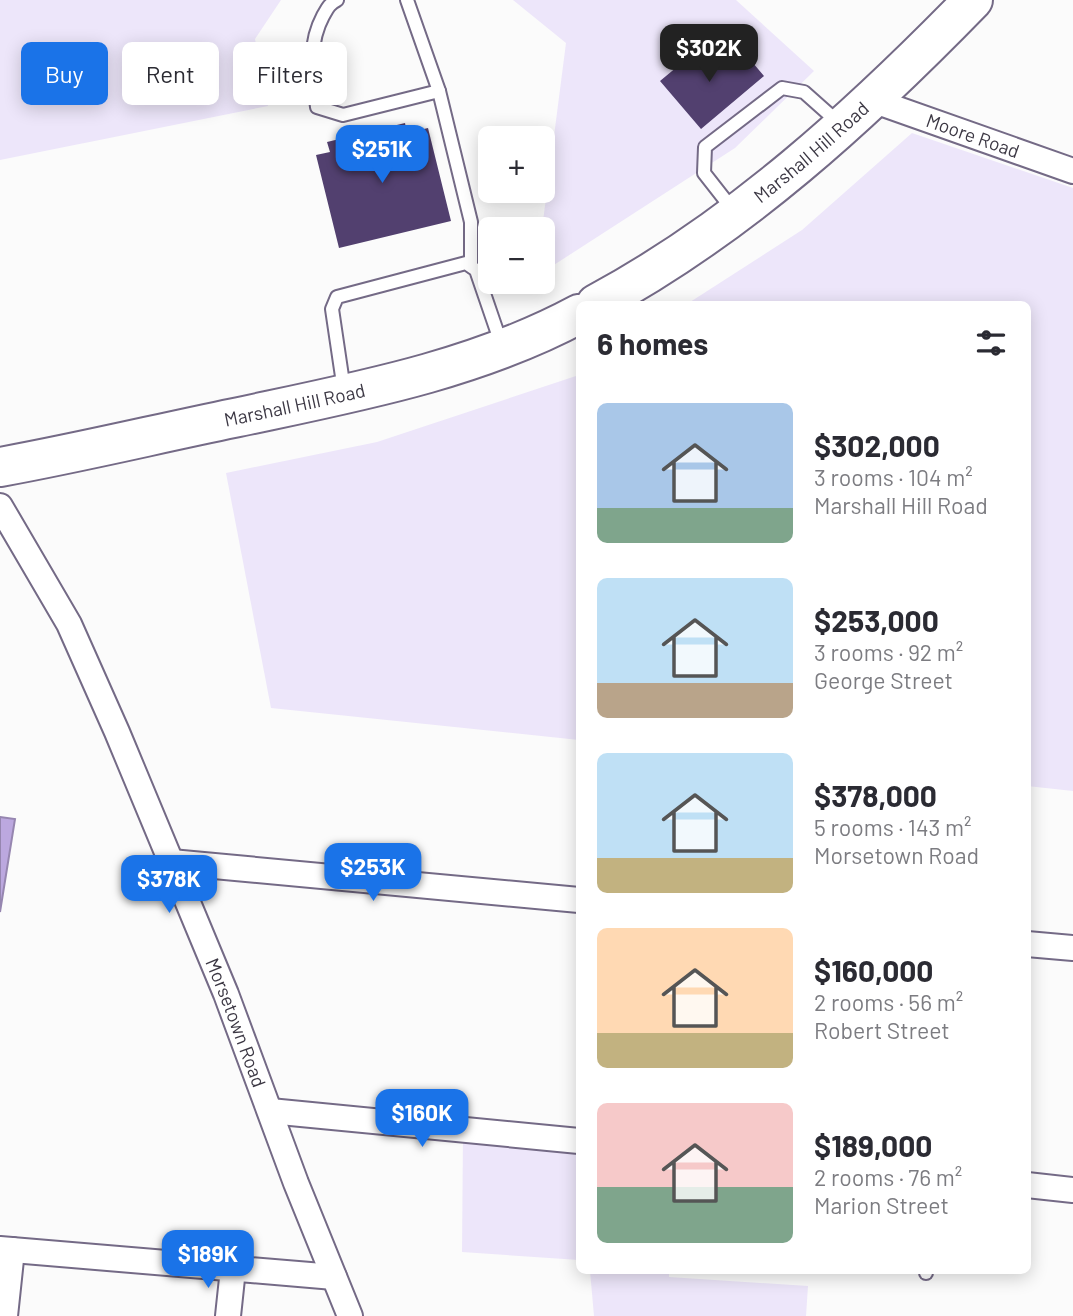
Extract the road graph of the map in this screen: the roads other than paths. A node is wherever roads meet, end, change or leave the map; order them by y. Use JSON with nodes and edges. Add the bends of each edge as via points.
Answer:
{"nodes":[{"id":1,"x":337,"y":0,"type":"edge"},
{"id":2,"x":407,"y":0,"type":"edge"},
{"id":3,"x":973,"y":0,"type":"edge"},
{"id":4,"x":439,"y":92,"type":"junction"},
{"id":5,"x":872,"y":100,"type":"junction"},
{"id":6,"x":842,"y":127,"type":"junction"},
{"id":7,"x":1073,"y":171,"type":"edge"},
{"id":8,"x":736,"y":214,"type":"junction"},
{"id":9,"x":471,"y":266,"type":"junction"},
{"id":10,"x":601,"y":301,"type":"edge"},
{"id":11,"x":576,"y":316,"type":"edge"},
{"id":12,"x":502,"y":347,"type":"junction"},
{"id":13,"x":345,"y":394,"type":"junction"},
{"id":14,"x":0,"y":467,"type":"edge"},
{"id":15,"x":0,"y":506,"type":"edge"},
{"id":16,"x":171,"y":862,"type":"junction"},
{"id":17,"x":576,"y":900,"type":"edge"},
{"id":18,"x":1031,"y":944,"type":"edge"},
{"id":19,"x":1073,"y":948,"type":"edge"},
{"id":20,"x":270,"y":1111,"type":"junction"},
{"id":21,"x":576,"y":1141,"type":"edge"},
{"id":22,"x":1031,"y":1185,"type":"edge"},
{"id":23,"x":1073,"y":1189,"type":"edge"},
{"id":24,"x":6,"y":1250,"type":"edge"},
{"id":25,"x":233,"y":1269,"type":"junction"},
{"id":26,"x":334,"y":1277,"type":"junction"},
{"id":27,"x":5,"y":1316,"type":"edge"},
{"id":28,"x":228,"y":1316,"type":"edge"},
{"id":29,"x":350,"y":1316,"type":"edge"}],
"edges":[{"from":1,"to":4,"type":"lane","via":[[330,3],[314,33],[317,107],[343,115]]},
{"from":2,"to":4,"type":"lane"},
{"from":3,"to":5,"type":"main road","name":"Marshall Hill Road"},
{"from":4,"to":9,"type":"lane","via":[[471,222]]},
{"from":5,"to":6,"type":"main road","name":"Marshall Hill Road"},
{"from":5,"to":7,"type":"street","name":"Moore Road"},
{"from":6,"to":8,"type":"main road","name":"Marshall Hill Road"},
{"from":6,"to":8,"type":"lane","via":[[804,92],[782,88],[705,147],[704,173]]},
{"from":8,"to":10,"type":"main road","name":"Marshall Hill Road"},
{"from":9,"to":12,"type":"lane"},
{"from":9,"to":13,"type":"lane","via":[[466,263],[337,297],[332,309]]},
{"from":11,"to":12,"type":"main road","name":"Marshall Hill Road"},
{"from":12,"to":13,"type":"main road","name":"Marshall Hill Road"},
{"from":13,"to":14,"type":"main road","name":"Marshall Hill Road"},
{"from":15,"to":16,"type":"street","name":"Morsetown Road","via":[[68,624]]},
{"from":16,"to":17,"type":"street"},
{"from":16,"to":20,"type":"street","name":"Morsetown Road"},
{"from":18,"to":19,"type":"street"},
{"from":20,"to":21,"type":"street"},
{"from":20,"to":26,"type":"street","name":"Morsetown Road"},
{"from":22,"to":23,"type":"street"},
{"from":24,"to":25,"type":"street"},
{"from":24,"to":27,"type":"street"},
{"from":25,"to":26,"type":"street"},
{"from":25,"to":28,"type":"street"},
{"from":26,"to":29,"type":"street","name":"Morsetown Road"}]}
